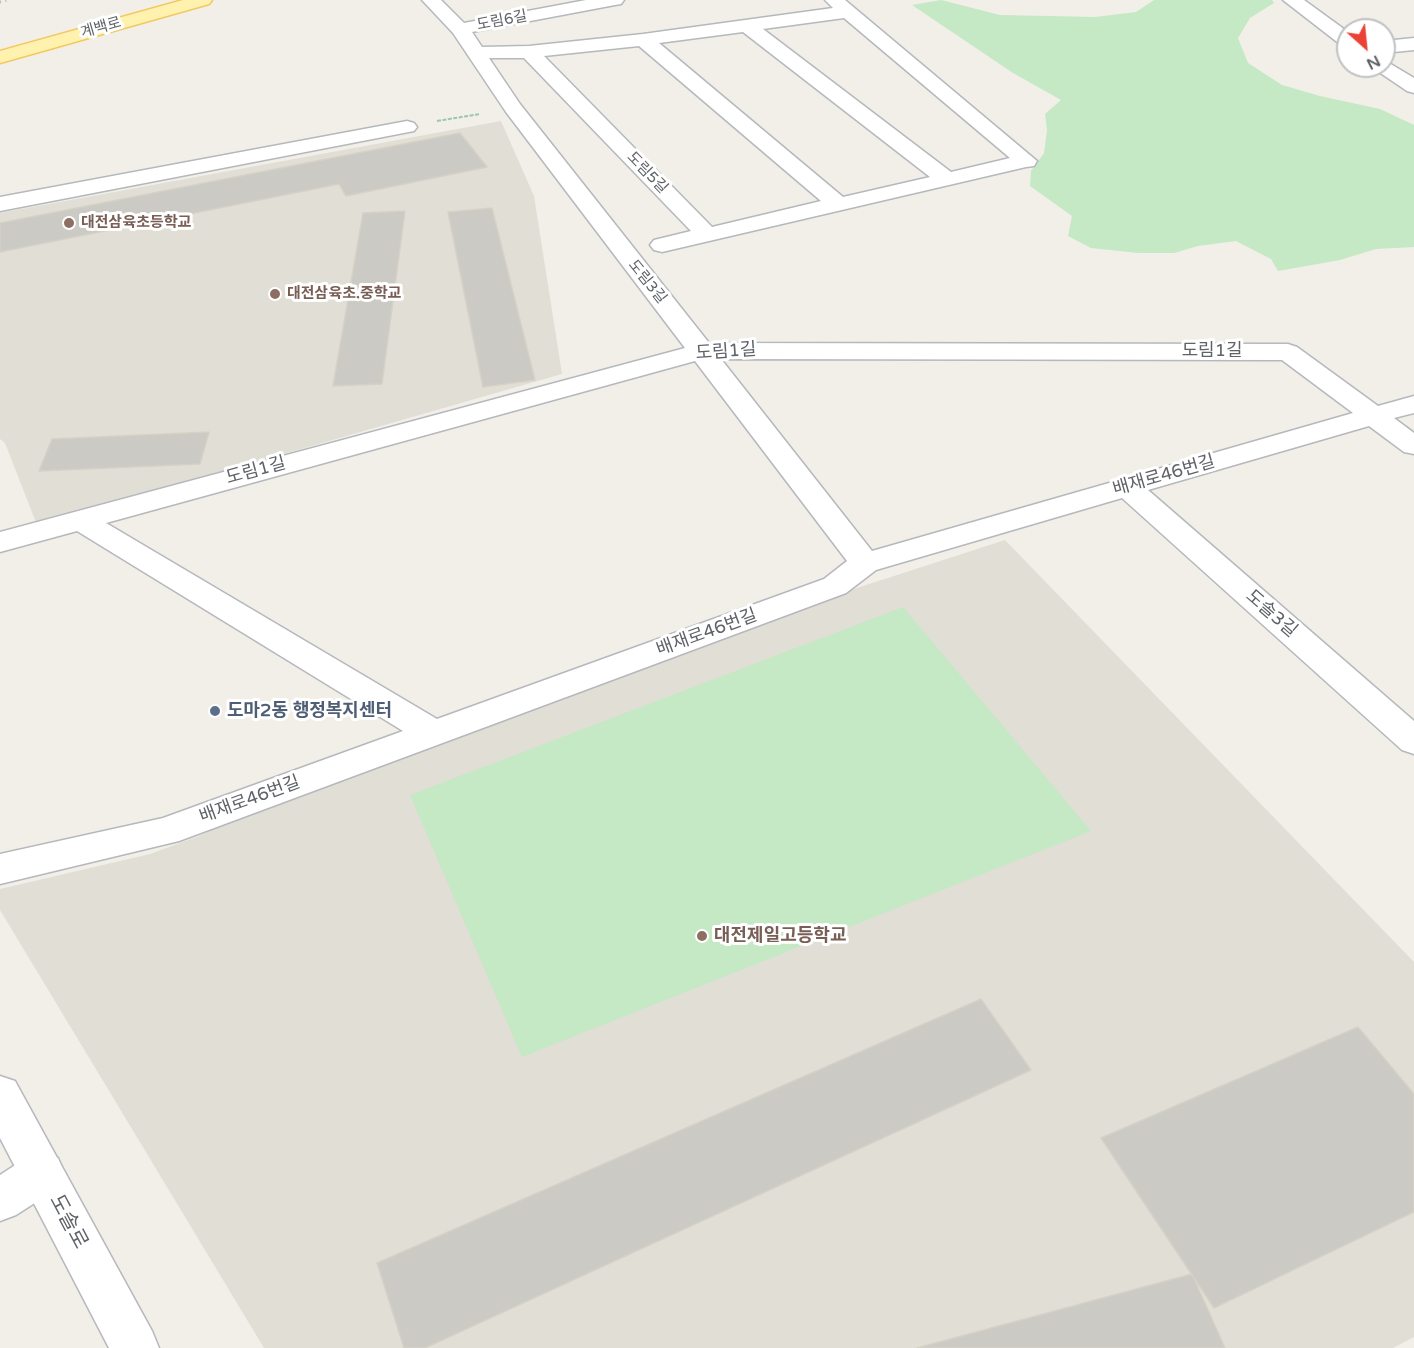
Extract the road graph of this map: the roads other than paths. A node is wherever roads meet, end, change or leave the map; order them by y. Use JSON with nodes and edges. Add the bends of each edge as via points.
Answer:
{"nodes":[{"id":1,"x":141,"y":0,"type":"edge"},
{"id":2,"x":203,"y":0,"type":"edge"},
{"id":3,"x":431,"y":0,"type":"edge"},
{"id":4,"x":615,"y":0,"type":"edge"},
{"id":5,"x":1292,"y":0,"type":"edge"},
{"id":6,"x":840,"y":6,"type":"edge"},
{"id":7,"x":746,"y":25,"type":"junction"},
{"id":8,"x":460,"y":29,"type":"junction"},
{"id":9,"x":1336,"y":32,"type":"edge"},
{"id":10,"x":0,"y":39,"type":"edge"},
{"id":11,"x":643,"y":40,"type":"junction"},
{"id":12,"x":1414,"y":44,"type":"edge"},
{"id":13,"x":1396,"y":46,"type":"edge"},
{"id":14,"x":529,"y":52,"type":"junction"},
{"id":15,"x":476,"y":53,"type":"junction"},
{"id":16,"x":0,"y":57,"type":"edge"},
{"id":17,"x":1396,"y":75,"type":"edge"},
{"id":18,"x":1414,"y":87,"type":"edge"},
{"id":19,"x":407,"y":127,"type":"road end"},
{"id":20,"x":947,"y":179,"type":"junction"},
{"id":21,"x":0,"y":204,"type":"edge"},
{"id":22,"x":838,"y":204,"type":"junction"},
{"id":23,"x":707,"y":235,"type":"junction"},
{"id":24,"x":662,"y":245,"type":"dead end"},
{"id":25,"x":702,"y":351,"type":"junction"},
{"id":26,"x":1414,"y":404,"type":"edge"},
{"id":27,"x":1375,"y":416,"type":"junction"},
{"id":28,"x":1414,"y":446,"type":"edge"},
{"id":29,"x":1127,"y":487,"type":"junction"},
{"id":30,"x":79,"y":519,"type":"junction"},
{"id":31,"x":0,"y":542,"type":"edge"},
{"id":32,"x":865,"y":563,"type":"junction"},
{"id":33,"x":434,"y":733,"type":"junction"},
{"id":34,"x":1414,"y":741,"type":"edge"},
{"id":35,"x":0,"y":869,"type":"edge"},
{"id":36,"x":0,"y":1095,"type":"edge"},
{"id":37,"x":42,"y":1173,"type":"junction"},
{"id":38,"x":0,"y":1200,"type":"edge"},
{"id":39,"x":135,"y":1348,"type":"edge"}],
"edges":[{"from":1,"to":10,"type":"main road","name":"계백로"},
{"from":2,"to":16,"type":"main road","name":"계백로"},
{"from":3,"to":8,"type":"street","name":"도림3길"},
{"from":4,"to":8,"type":"street","name":"도림6길"},
{"from":5,"to":9,"type":"street"},
{"from":6,"to":7,"type":"street"},
{"from":6,"to":20,"type":"street","via":[[1026,161]]},
{"from":7,"to":11,"type":"street"},
{"from":7,"to":20,"type":"street"},
{"from":8,"to":15,"type":"street","name":"도림3길"},
{"from":11,"to":14,"type":"street"},
{"from":11,"to":22,"type":"street"},
{"from":12,"to":13,"type":"street"},
{"from":14,"to":15,"type":"street"},
{"from":14,"to":23,"type":"street","name":"도림5길"},
{"from":15,"to":25,"type":"street","name":"도림3길","via":[[624,255]]},
{"from":17,"to":18,"type":"street"},
{"from":19,"to":21,"type":"street"},
{"from":20,"to":22,"type":"street"},
{"from":22,"to":23,"type":"street"},
{"from":23,"to":24,"type":"street"},
{"from":25,"to":27,"type":"street","name":"도림1길","via":[[1288,352]]},
{"from":25,"to":30,"type":"street","name":"도림1길"},
{"from":25,"to":32,"type":"street","name":"도림3길"},
{"from":26,"to":27,"type":"street","name":"배재로46번길"},
{"from":27,"to":28,"type":"street","name":"도림1길"},
{"from":27,"to":29,"type":"street","name":"배재로46번길"},
{"from":29,"to":32,"type":"street","name":"배재로46번길"},
{"from":29,"to":34,"type":"street","name":"도솔3길"},
{"from":30,"to":31,"type":"street","name":"도림1길"},
{"from":30,"to":33,"type":"street"},
{"from":32,"to":33,"type":"street","name":"배재로46번길","via":[[835,586]]},
{"from":33,"to":35,"type":"street","name":"배재로46번길","via":[[166,831]]},
{"from":36,"to":37,"type":"street","name":"도솔로"},
{"from":37,"to":38,"type":"street"},
{"from":37,"to":39,"type":"street","name":"도솔로"}]}
